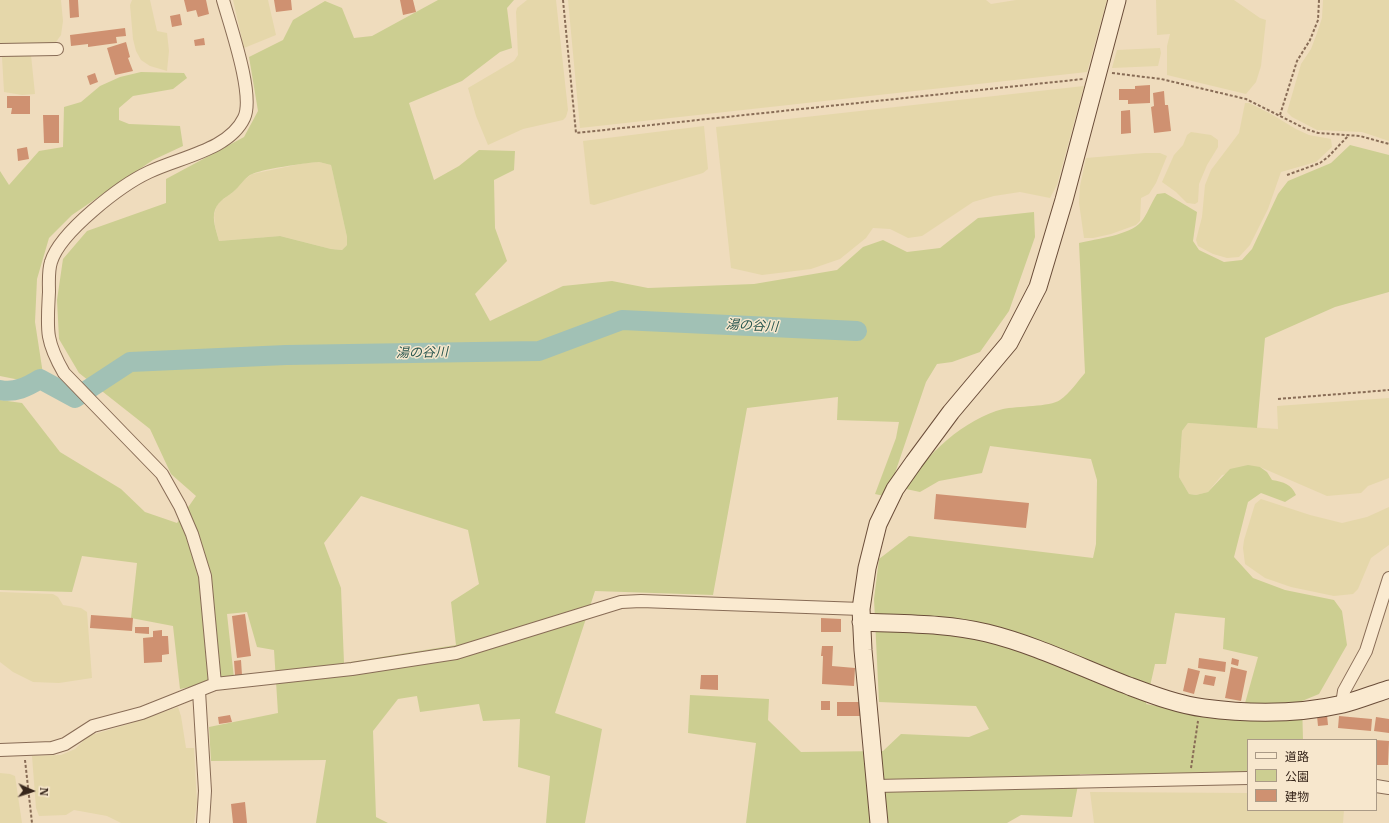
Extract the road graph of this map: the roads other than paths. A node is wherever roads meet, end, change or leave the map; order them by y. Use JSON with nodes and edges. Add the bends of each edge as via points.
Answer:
{"nodes":[{"id":1,"x":224,"y":0,"type":"edge"},
{"id":2,"x":1117,"y":0,"type":"edge"},
{"id":3,"x":57,"y":49,"type":"dead end"},
{"id":4,"x":0,"y":50,"type":"edge"},
{"id":5,"x":1389,"y":578,"type":"edge"},
{"id":6,"x":861,"y":616,"type":"junction"},
{"id":7,"x":215,"y":684,"type":"junction"},
{"id":8,"x":1389,"y":689,"type":"edge"},
{"id":9,"x":199,"y":691,"type":"junction"},
{"id":10,"x":1342,"y":704,"type":"junction"},
{"id":11,"x":0,"y":750,"type":"edge"},
{"id":12,"x":1247,"y":778,"type":"edge"},
{"id":13,"x":876,"y":786,"type":"junction"},
{"id":14,"x":1377,"y":786,"type":"edge"},
{"id":15,"x":1389,"y":788,"type":"edge"},
{"id":16,"x":203,"y":823,"type":"edge"},
{"id":17,"x":879,"y":823,"type":"edge"}],
"edges":[{"from":1,"to":7,"type":"street","via":[[248,92],[245,117],[224,142],[148,172],[79,222],[59,244],[50,263],[47,332],[52,353],[64,373],[162,474],[180,506],[205,576]]},
{"from":2,"to":6,"type":"street","via":[[1064,200],[1038,286],[1009,344],[951,412],[895,489],[878,524],[867,568]]},
{"from":3,"to":4,"type":"street"},
{"from":5,"to":10,"type":"street","via":[[1366,651],[1344,691]]},
{"from":6,"to":7,"type":"street","via":[[641,601],[621,602],[456,653],[352,669]]},
{"from":6,"to":10,"type":"street","via":[[955,626],[989,634],[1024,644],[1131,687],[1203,708],[1295,711]]},
{"from":6,"to":13,"type":"street"},
{"from":7,"to":9,"type":"street"},
{"from":8,"to":10,"type":"street"},
{"from":9,"to":11,"type":"street","via":[[142,713],[93,726],[65,744],[52,748]]},
{"from":9,"to":16,"type":"street","via":[[205,790]]},
{"from":12,"to":13,"type":"street"},
{"from":13,"to":17,"type":"street"},
{"from":14,"to":15,"type":"street"}]}
